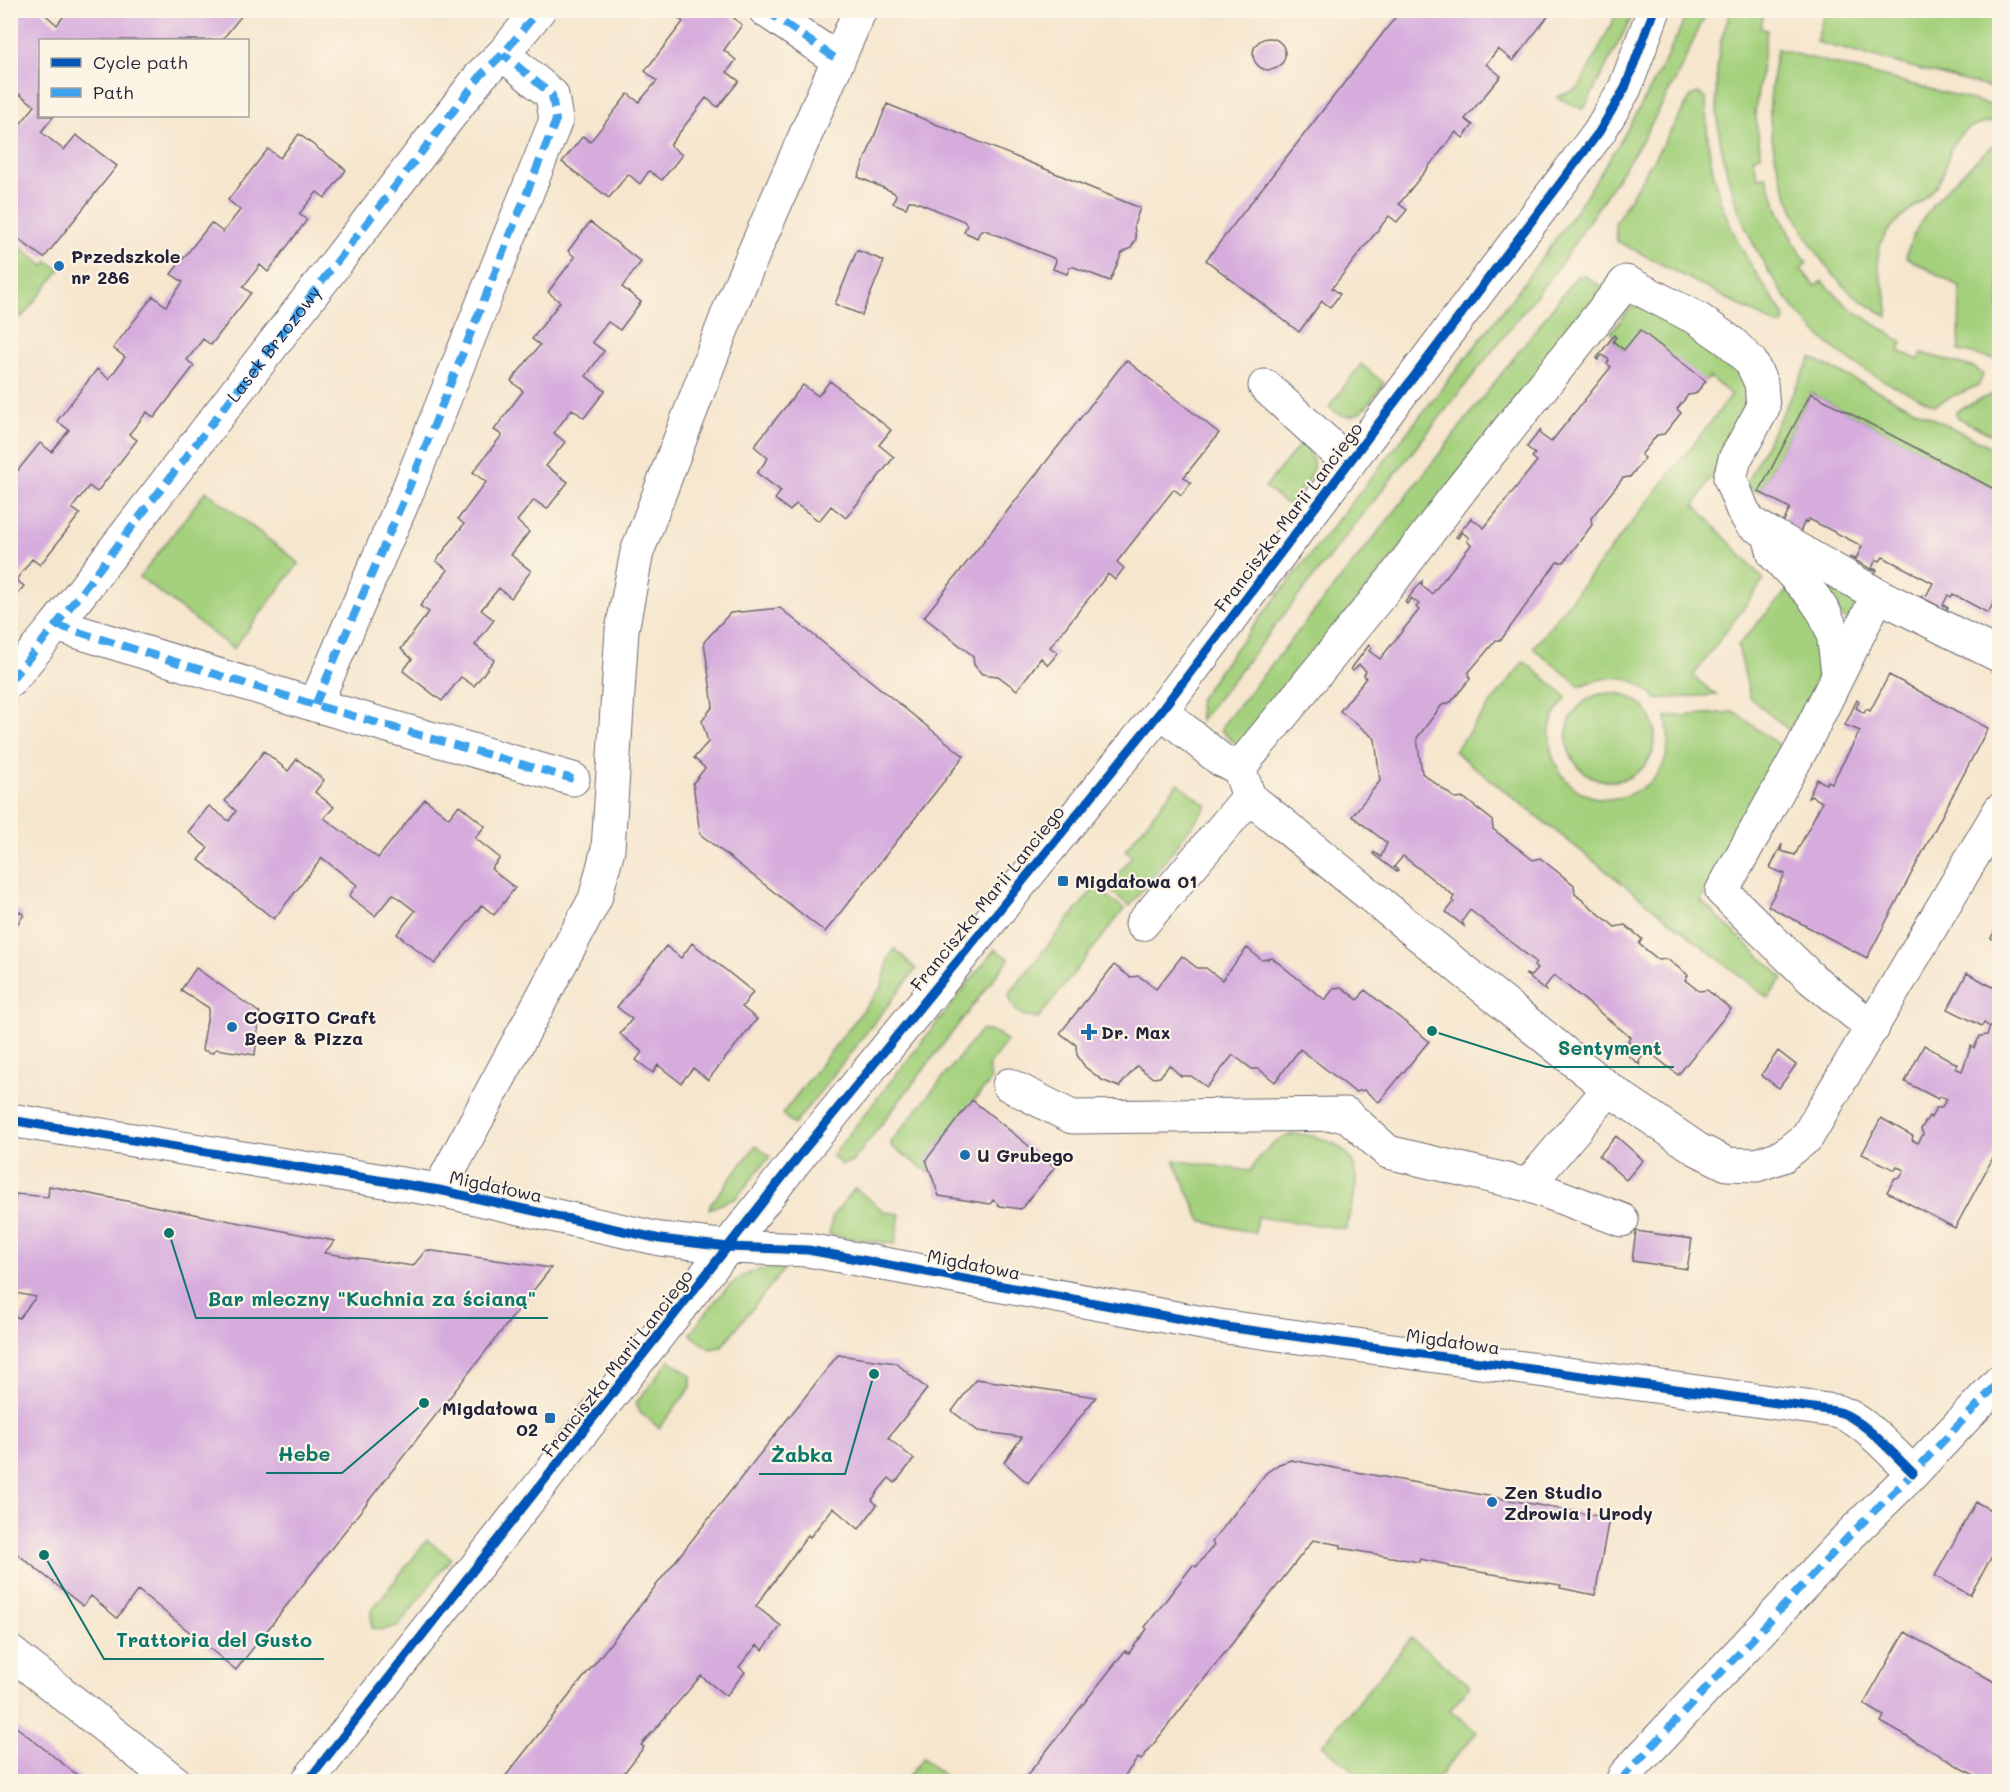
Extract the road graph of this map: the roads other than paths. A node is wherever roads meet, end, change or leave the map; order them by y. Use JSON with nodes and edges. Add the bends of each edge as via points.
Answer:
{"nodes":[{"id":1,"x":539,"y":10,"type":"edge"},
{"id":2,"x":765,"y":10,"type":"edge"},
{"id":3,"x":860,"y":10,"type":"edge"},
{"id":4,"x":1654,"y":10,"type":"edge"},
{"id":5,"x":503,"y":54,"type":"junction"},
{"id":6,"x":838,"y":60,"type":"junction"},
{"id":7,"x":1265,"y":386,"type":"dead end"},
{"id":8,"x":1349,"y":463,"type":"junction"},
{"id":9,"x":1768,"y":533,"type":"junction"},
{"id":10,"x":1878,"y":595,"type":"junction"},
{"id":11,"x":57,"y":626,"type":"junction"},
{"id":12,"x":2000,"y":656,"type":"edge"},
{"id":13,"x":1838,"y":673,"type":"junction"},
{"id":14,"x":10,"y":681,"type":"edge"},
{"id":15,"x":315,"y":705,"type":"junction"},
{"id":16,"x":1161,"y":711,"type":"junction"},
{"id":17,"x":573,"y":779,"type":"dead end"},
{"id":18,"x":1244,"y":783,"type":"junction"},
{"id":19,"x":2000,"y":810,"type":"edge"},
{"id":20,"x":1142,"y":924,"type":"dead end"},
{"id":21,"x":1873,"y":1028,"type":"junction"},
{"id":22,"x":1009,"y":1085,"type":"dead end"},
{"id":23,"x":1609,"y":1089,"type":"junction"},
{"id":24,"x":10,"y":1120,"type":"edge"},
{"id":25,"x":1528,"y":1185,"type":"junction"},
{"id":26,"x":439,"y":1190,"type":"junction"},
{"id":27,"x":1622,"y":1220,"type":"dead end"},
{"id":28,"x":728,"y":1247,"type":"junction"},
{"id":29,"x":2000,"y":1381,"type":"edge"},
{"id":30,"x":1914,"y":1473,"type":"junction"},
{"id":31,"x":10,"y":1652,"type":"edge"},
{"id":32,"x":175,"y":1782,"type":"edge"},
{"id":33,"x":307,"y":1782,"type":"edge"},
{"id":34,"x":1622,"y":1782,"type":"edge"}],
"edges":[{"from":1,"to":5,"type":"street","name":"Lasek Brzozowy"},
{"from":2,"to":6,"type":"street"},
{"from":3,"to":6,"type":"street"},
{"from":4,"to":8,"type":"street","name":"Franciszka Marii Lanciego","via":[[1625,88],[1599,132]]},
{"from":5,"to":11,"type":"street","name":"Lasek Brzozowy","via":[[482,74]]},
{"from":5,"to":15,"type":"street","via":[[552,95],[556,120],[408,490]]},
{"from":6,"to":26,"type":"street","via":[[732,303],[638,552],[622,630],[608,849],[595,899]]},
{"from":7,"to":8,"type":"street"},
{"from":8,"to":16,"type":"street","name":"Franciszka Marii Lanciego"},
{"from":9,"to":10,"type":"street"},
{"from":9,"to":13,"type":"street","via":[[1774,554],[1825,615],[1833,633]]},
{"from":9,"to":18,"type":"street","via":[[1751,523],[1730,478],[1735,459],[1763,408],[1761,383],[1751,362],[1732,342],[1698,319],[1626,282],[1461,489]]},
{"from":10,"to":12,"type":"street"},
{"from":10,"to":13,"type":"street"},
{"from":11,"to":14,"type":"street","name":"Lasek Brzozowy"},
{"from":11,"to":15,"type":"street"},
{"from":13,"to":21,"type":"street","via":[[1802,748],[1722,891],[1812,979]]},
{"from":15,"to":17,"type":"street"},
{"from":16,"to":18,"type":"street"},
{"from":16,"to":28,"type":"street","name":"Franciszka Marii Lanciego"},
{"from":18,"to":20,"type":"street"},
{"from":18,"to":23,"type":"street"},
{"from":19,"to":21,"type":"street"},
{"from":21,"to":23,"type":"street","via":[[1807,1137],[1783,1156],[1757,1165],[1727,1164],[1697,1149]]},
{"from":22,"to":25,"type":"street","via":[[1072,1117],[1346,1114],[1388,1152]]},
{"from":23,"to":25,"type":"street"},
{"from":24,"to":26,"type":"street","name":"Migdałowa"},
{"from":25,"to":27,"type":"street"},
{"from":26,"to":28,"type":"street","name":"Migdałowa","via":[[660,1239]]},
{"from":28,"to":30,"type":"street","name":"Migdałowa","via":[[808,1250],[1219,1326],[1716,1392],[1845,1413]]},
{"from":28,"to":33,"type":"street","name":"Franciszka Marii Lanciego"},
{"from":29,"to":30,"type":"street"},
{"from":30,"to":34,"type":"street","via":[[1850,1535]]},
{"from":31,"to":32,"type":"street"}]}
